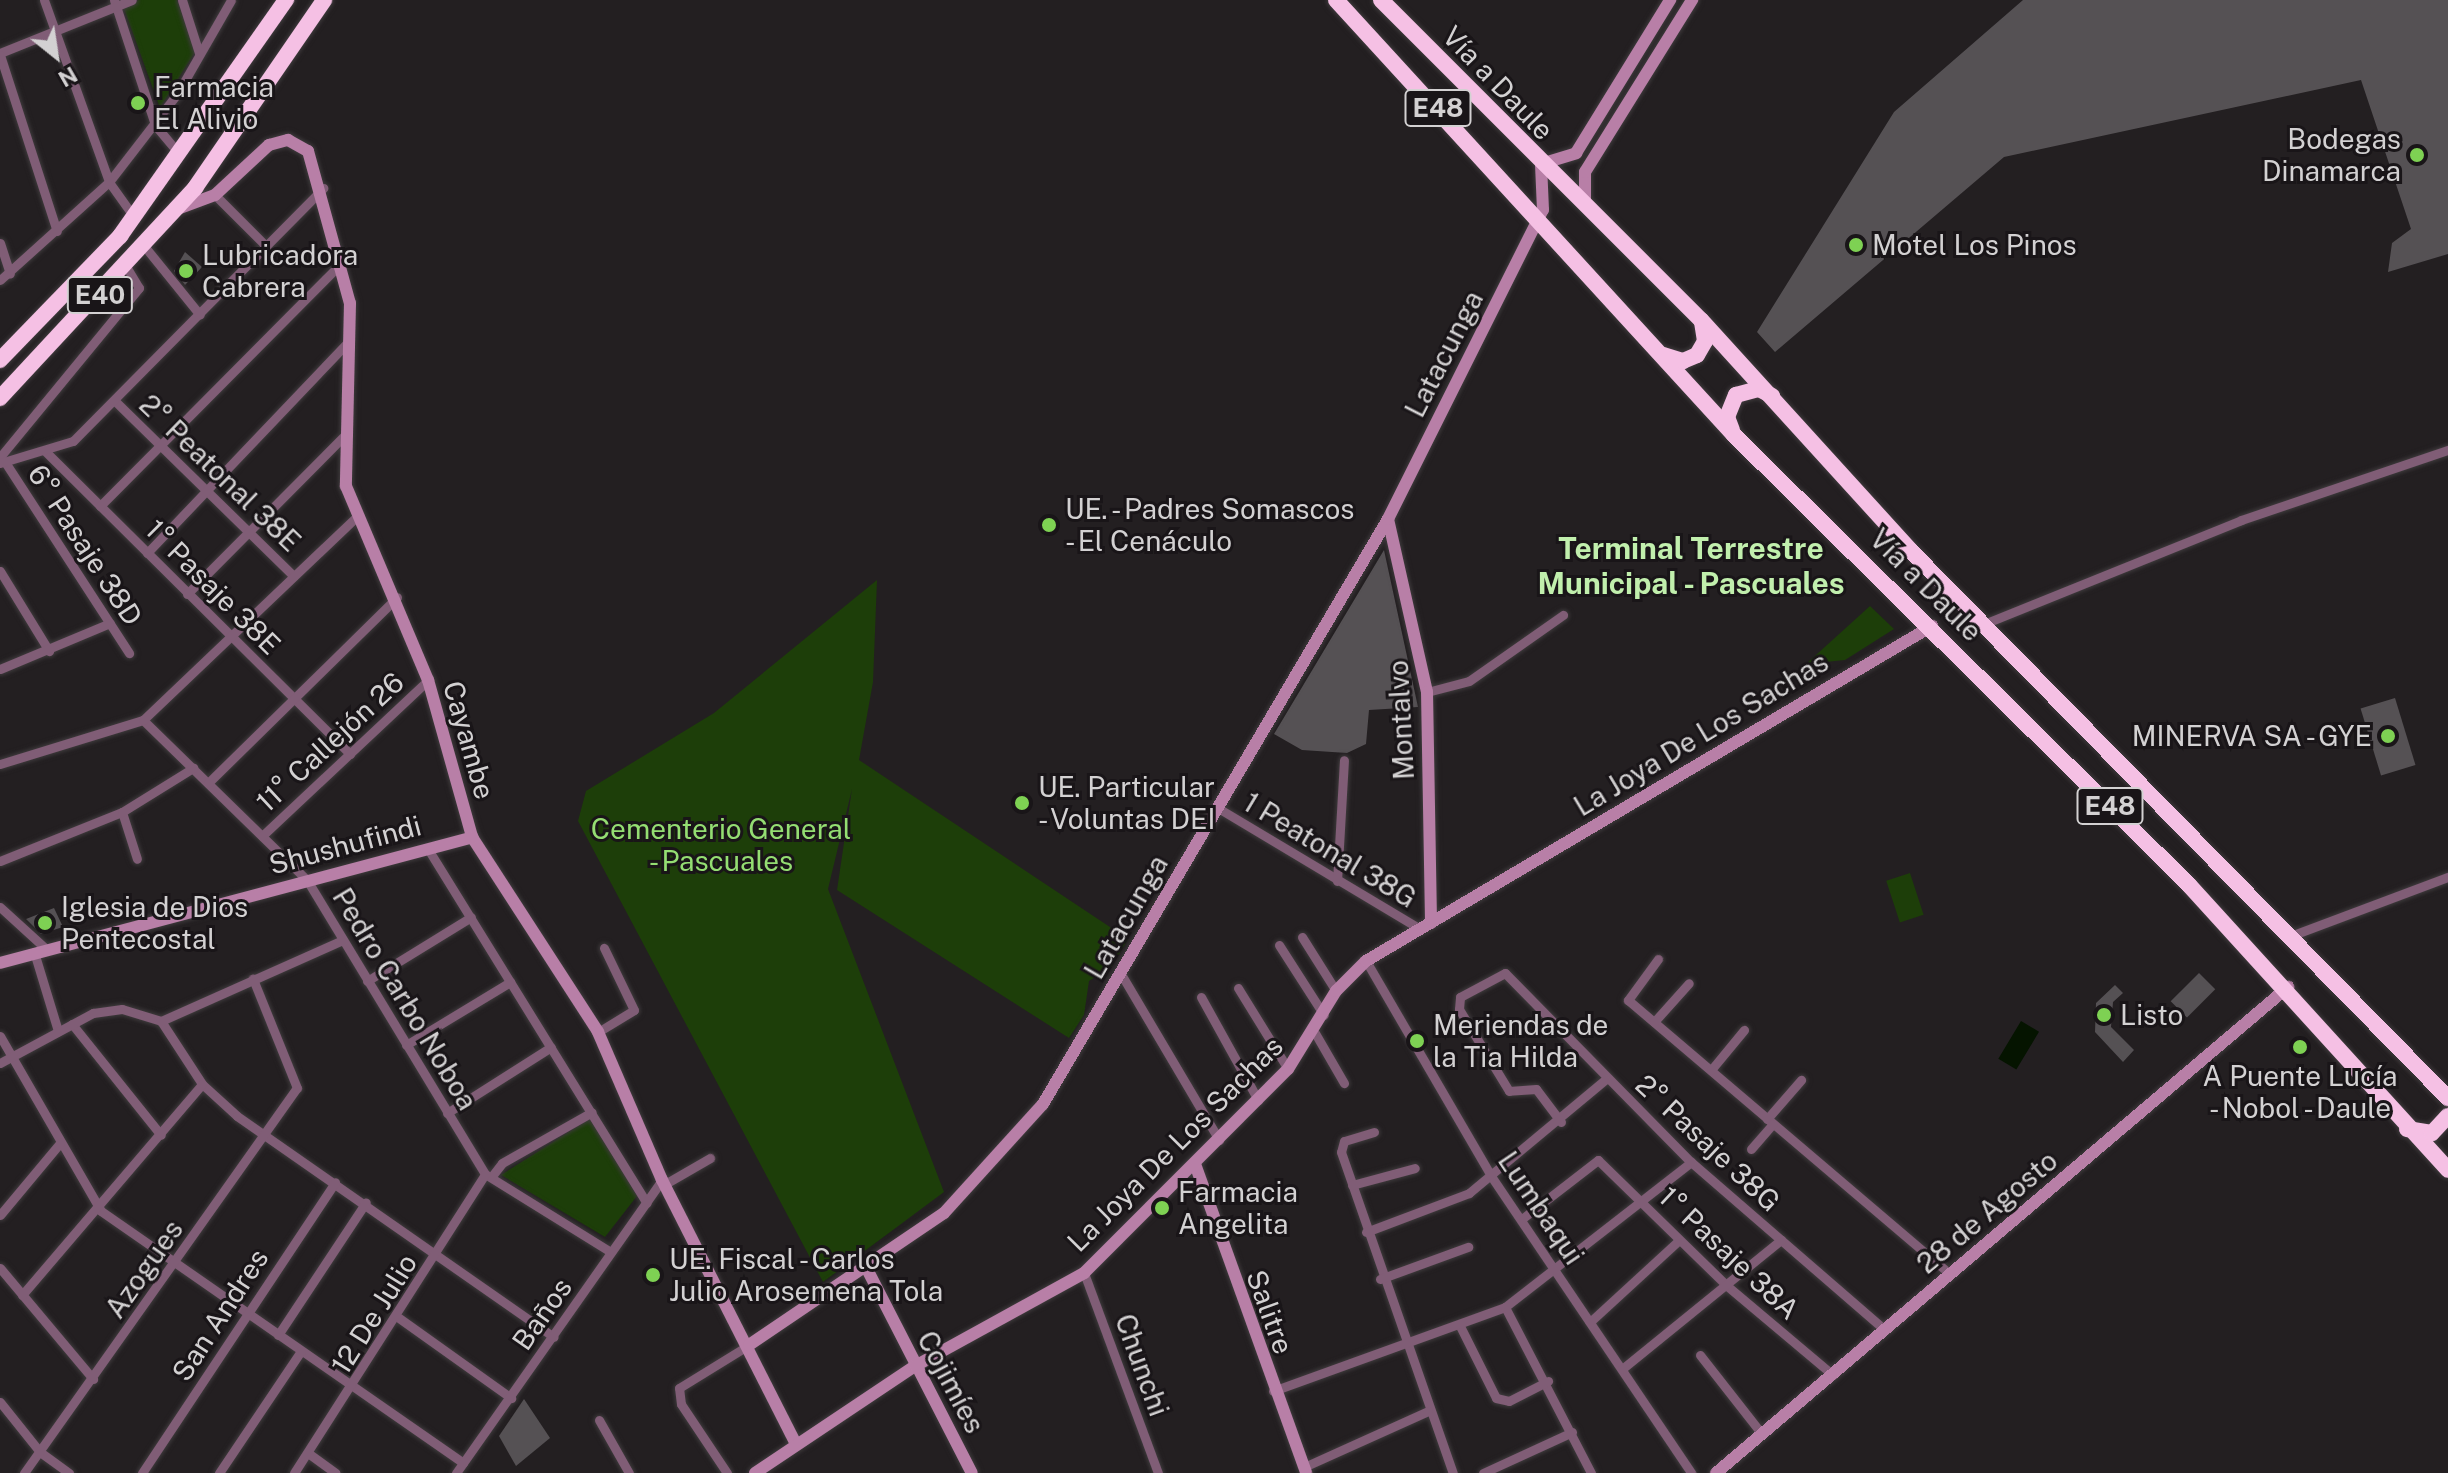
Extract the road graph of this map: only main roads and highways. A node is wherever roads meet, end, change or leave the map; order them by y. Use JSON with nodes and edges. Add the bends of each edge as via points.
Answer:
{"nodes":[{"id":1,"x":286,"y":0,"type":"edge"},
{"id":2,"x":324,"y":0,"type":"edge"},
{"id":3,"x":1336,"y":0,"type":"edge"},
{"id":4,"x":1381,"y":0,"type":"edge"},
{"id":5,"x":1701,"y":320,"type":"junction"},
{"id":6,"x":1662,"y":355,"type":"junction"},
{"id":7,"x":0,"y":360,"type":"edge"},
{"id":8,"x":0,"y":398,"type":"edge"},
{"id":9,"x":1780,"y":402,"type":"junction"},
{"id":10,"x":1734,"y":435,"type":"junction"},
{"id":11,"x":2446,"y":1098,"type":"edge"},
{"id":12,"x":2448,"y":1116,"type":"edge"},
{"id":13,"x":2406,"y":1129,"type":"junction"},
{"id":14,"x":2448,"y":1170,"type":"edge"}],
"edges":[{"from":1,"to":7,"type":"highway","number":"E40","via":[[134,217]]},
{"from":2,"to":8,"type":"highway","number":"E40","via":[[177,209]]},
{"from":3,"to":6,"type":"highway","name":"Vía a Daule","number":"E48","via":[[1540,216]]},
{"from":4,"to":5,"type":"highway","name":"Vía a Daule","number":"E48","via":[[1586,213]]},
{"from":5,"to":6,"type":"highway","via":[[1705,341],[1697,355],[1676,361]]},
{"from":5,"to":9,"type":"highway","name":"Vía a Daule","number":"E48"},
{"from":6,"to":10,"type":"highway","name":"Vía a Daule","number":"E48"},
{"from":9,"to":10,"type":"highway","via":[[1759,389],[1736,395],[1727,417]]},
{"from":9,"to":11,"type":"highway","name":"Vía a Daule","number":"E48","via":[[1984,624]]},
{"from":10,"to":13,"type":"highway","name":"Vía a Daule","number":"E48","via":[[1932,626],[2288,987]]},
{"from":12,"to":13,"type":"highway","via":[[2432,1133]]},
{"from":13,"to":14,"type":"highway","name":"Vía a Daule","number":"E48"}]}
